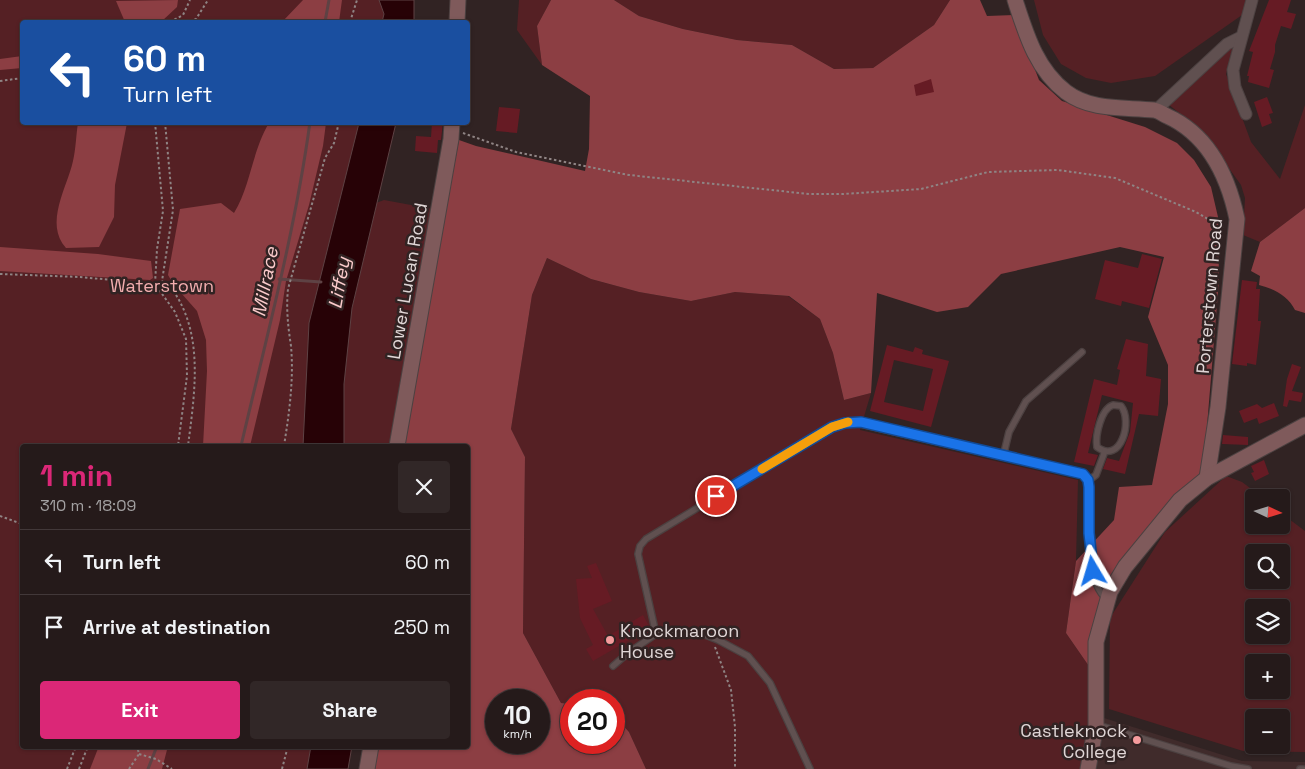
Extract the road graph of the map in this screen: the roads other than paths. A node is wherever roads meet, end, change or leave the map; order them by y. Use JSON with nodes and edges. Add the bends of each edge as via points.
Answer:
{"nodes":[{"id":1,"x":458,"y":0,"type":"edge"},
{"id":2,"x":1015,"y":0,"type":"edge"},
{"id":3,"x":1252,"y":0,"type":"edge"},
{"id":4,"x":457,"y":20,"type":"edge"},
{"id":5,"x":1241,"y":37,"type":"junction"},
{"id":6,"x":1156,"y":110,"type":"junction"},
{"id":7,"x":1246,"y":114,"type":"dead end"},
{"id":8,"x":452,"y":125,"type":"edge"},
{"id":9,"x":1082,"y":352,"type":"dead end"},
{"id":10,"x":1305,"y":425,"type":"edge"},
{"id":11,"x":397,"y":444,"type":"edge"},
{"id":12,"x":1105,"y":451,"type":"junction"},
{"id":13,"x":1003,"y":457,"type":"junction"},
{"id":14,"x":1207,"y":478,"type":"junction"},
{"id":15,"x":1088,"y":480,"type":"junction"},
{"id":16,"x":1108,"y":599,"type":"junction"},
{"id":17,"x":656,"y":634,"type":"junction"},
{"id":18,"x":613,"y":666,"type":"dead end"},
{"id":19,"x":1096,"y":724,"type":"junction"},
{"id":20,"x":370,"y":749,"type":"edge"},
{"id":21,"x":367,"y":769,"type":"edge"},
{"id":22,"x":810,"y":769,"type":"edge"},
{"id":23,"x":1088,"y":769,"type":"edge"},
{"id":24,"x":1248,"y":769,"type":"edge"}],
"edges":[{"from":1,"to":4,"type":"street"},
{"from":2,"to":6,"type":"street","name":"Porterstown Road","via":[[1033,50],[1047,74],[1066,92],[1094,105],[1119,110]]},
{"from":3,"to":5,"type":"street"},
{"from":5,"to":6,"type":"street","via":[[1233,39]]},
{"from":5,"to":7,"type":"street","via":[[1233,78]]},
{"from":6,"to":14,"type":"street","name":"Porterstown Road","via":[[1182,123],[1203,143],[1222,170],[1232,192],[1237,219],[1212,459]]},
{"from":8,"to":11,"type":"street","name":"Lower Lucan Road"},
{"from":9,"to":13,"type":"lane","via":[[1026,401],[1009,432]]},
{"from":10,"to":14,"type":"street"},
{"from":12,"to":12,"type":"lane","via":[[1097,446],[1096,439],[1104,413],[1108,407],[1121,406],[1126,416],[1120,446],[1116,450]]},
{"from":12,"to":15,"type":"lane","via":[[1096,475]]},
{"from":13,"to":15,"type":"lane","via":[[1083,474]]},
{"from":13,"to":17,"type":"lane","via":[[861,422],[832,427],[646,539],[640,546],[640,570]]},
{"from":14,"to":16,"type":"street","via":[[1180,500],[1154,530],[1125,567]]},
{"from":15,"to":16,"type":"lane","via":[[1093,571],[1101,594]]},
{"from":16,"to":19,"type":"street","via":[[1096,642]]},
{"from":17,"to":18,"type":"lane"},
{"from":17,"to":22,"type":"lane","via":[[704,634],[748,656],[770,683]]},
{"from":19,"to":23,"type":"street"},
{"from":19,"to":24,"type":"lane"},
{"from":20,"to":21,"type":"street"}]}
